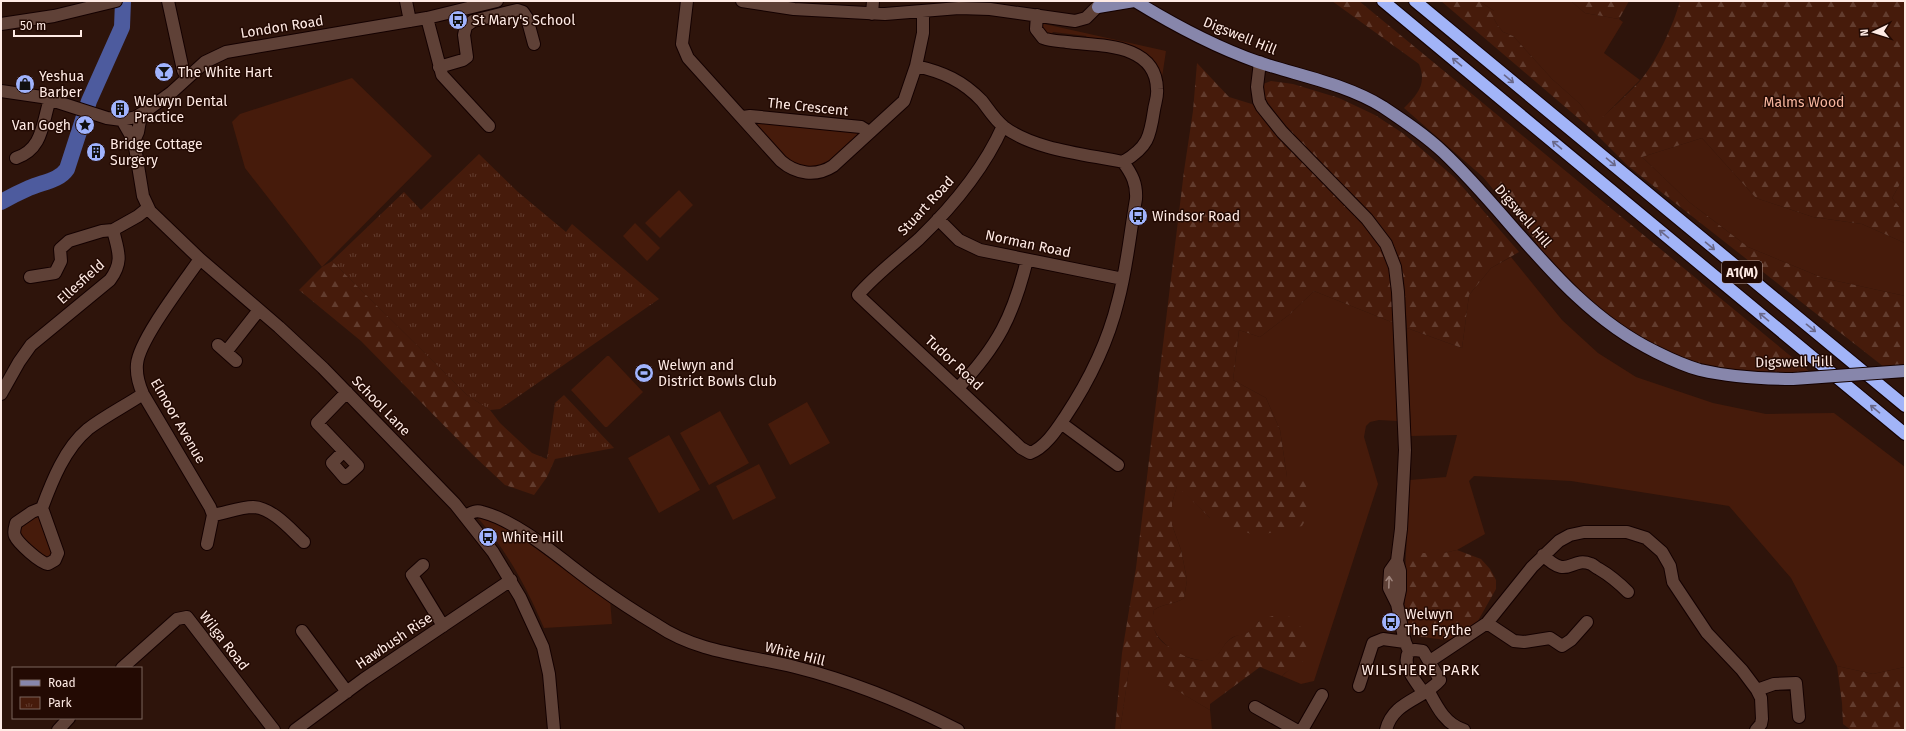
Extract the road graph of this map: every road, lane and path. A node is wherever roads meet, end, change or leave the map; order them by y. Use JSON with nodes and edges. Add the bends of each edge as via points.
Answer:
{"nodes":[{"id":1,"x":116,"y":1,"type":"edge"},
{"id":2,"x":168,"y":1,"type":"edge"},
{"id":3,"x":406,"y":1,"type":"edge"},
{"id":4,"x":497,"y":1,"type":"edge"},
{"id":5,"x":687,"y":1,"type":"edge"},
{"id":6,"x":742,"y":1,"type":"edge"},
{"id":7,"x":873,"y":1,"type":"edge"},
{"id":8,"x":1135,"y":1,"type":"edge"},
{"id":9,"x":1383,"y":1,"type":"edge"},
{"id":10,"x":1415,"y":1,"type":"edge"},
{"id":11,"x":484,"y":2,"type":"edge"},
{"id":12,"x":1101,"y":4,"type":"edge"},
{"id":13,"x":923,"y":12,"type":"junction"},
{"id":14,"x":872,"y":14,"type":"junction"},
{"id":15,"x":1037,"y":15,"type":"junction"},
{"id":16,"x":427,"y":18,"type":"junction"},
{"id":17,"x":410,"y":21,"type":"junction"},
{"id":18,"x":1,"y":24,"type":"edge"},
{"id":19,"x":534,"y":44,"type":"dead end"},
{"id":20,"x":180,"y":59,"type":"junction"},
{"id":21,"x":1260,"y":62,"type":"junction"},
{"id":22,"x":200,"y":66,"type":"junction"},
{"id":23,"x":916,"y":66,"type":"junction"},
{"id":24,"x":439,"y":67,"type":"junction"},
{"id":25,"x":187,"y":78,"type":"junction"},
{"id":26,"x":1,"y":91,"type":"edge"},
{"id":27,"x":50,"y":99,"type":"junction"},
{"id":28,"x":141,"y":115,"type":"junction"},
{"id":29,"x":743,"y":117,"type":"junction"},
{"id":30,"x":122,"y":120,"type":"junction"},
{"id":31,"x":489,"y":126,"type":"dead end"},
{"id":32,"x":1003,"y":126,"type":"junction"},
{"id":33,"x":869,"y":132,"type":"junction"},
{"id":34,"x":134,"y":141,"type":"junction"},
{"id":35,"x":16,"y":158,"type":"dead end"},
{"id":36,"x":1123,"y":162,"type":"junction"},
{"id":37,"x":148,"y":208,"type":"junction"},
{"id":38,"x":938,"y":219,"type":"junction"},
{"id":39,"x":113,"y":230,"type":"junction"},
{"id":40,"x":200,"y":259,"type":"junction"},
{"id":41,"x":1027,"y":260,"type":"junction"},
{"id":42,"x":30,"y":277,"type":"dead end"},
{"id":43,"x":1122,"y":278,"type":"junction"},
{"id":44,"x":858,"y":295,"type":"joint"},
{"id":45,"x":260,"y":310,"type":"junction"},
{"id":46,"x":236,"y":361,"type":"dead end"},
{"id":47,"x":1905,"y":371,"type":"edge"},
{"id":48,"x":958,"y":388,"type":"junction"},
{"id":49,"x":347,"y":392,"type":"junction"},
{"id":50,"x":1,"y":394,"type":"edge"},
{"id":51,"x":143,"y":394,"type":"junction"},
{"id":52,"x":1905,"y":406,"type":"edge"},
{"id":53,"x":1061,"y":423,"type":"junction"},
{"id":54,"x":1905,"y":434,"type":"edge"},
{"id":55,"x":344,"y":451,"type":"dead end"},
{"id":56,"x":1118,"y":464,"type":"dead end"},
{"id":57,"x":42,"y":508,"type":"junction"},
{"id":58,"x":213,"y":515,"type":"junction"},
{"id":59,"x":465,"y":516,"type":"junction"},
{"id":60,"x":304,"y":542,"type":"dead end"},
{"id":61,"x":206,"y":544,"type":"dead end"},
{"id":62,"x":1543,"y":556,"type":"junction"},
{"id":63,"x":423,"y":565,"type":"dead end"},
{"id":64,"x":511,"y":580,"type":"junction"},
{"id":65,"x":1628,"y":592,"type":"dead end"},
{"id":66,"x":1587,"y":622,"type":"dead end"},
{"id":67,"x":1487,"y":623,"type":"junction"},
{"id":68,"x":443,"y":626,"type":"junction"},
{"id":69,"x":302,"y":631,"type":"dead end"},
{"id":70,"x":1407,"y":646,"type":"junction"},
{"id":71,"x":1430,"y":661,"type":"junction"},
{"id":72,"x":123,"y":667,"type":"edge"},
{"id":73,"x":1359,"y":686,"type":"dead end"},
{"id":74,"x":1757,"y":690,"type":"junction"},
{"id":75,"x":1425,"y":691,"type":"junction"},
{"id":76,"x":348,"y":692,"type":"junction"},
{"id":77,"x":1322,"y":695,"type":"dead end"},
{"id":78,"x":1255,"y":707,"type":"dead end"},
{"id":79,"x":1799,"y":717,"type":"dead end"},
{"id":80,"x":67,"y":719,"type":"edge"},
{"id":81,"x":58,"y":730,"type":"edge"},
{"id":82,"x":274,"y":730,"type":"edge"},
{"id":83,"x":295,"y":730,"type":"edge"},
{"id":84,"x":554,"y":730,"type":"edge"},
{"id":85,"x":958,"y":730,"type":"edge"},
{"id":86,"x":1296,"y":730,"type":"edge"},
{"id":87,"x":1302,"y":730,"type":"edge"},
{"id":88,"x":1386,"y":730,"type":"edge"},
{"id":89,"x":1464,"y":730,"type":"edge"},
{"id":90,"x":1756,"y":730,"type":"edge"}],
"edges":[{"from":1,"to":18,"type":"street","via":[[54,16]]},
{"from":2,"to":20,"type":"street"},
{"from":3,"to":17,"type":"street"},
{"from":4,"to":11,"type":"street","name":"London Road"},
{"from":5,"to":29,"type":"street","via":[[682,44],[684,52]]},
{"from":6,"to":14,"type":"street","via":[[784,8]]},
{"from":7,"to":14,"type":"street"},
{"from":8,"to":12,"type":"main road"},
{"from":8,"to":21,"type":"main road","name":"Digswell Hill","via":[[1198,36]]},
{"from":54,"to":9,"type":"highway","number":"A1(M)","one_way":true},
{"from":10,"to":52,"type":"highway","number":"A1(M)","one_way":true},
{"from":11,"to":16,"type":"street","name":"London Road"},
{"from":12,"to":15,"type":"street","via":[[1086,18],[1075,21]]},
{"from":13,"to":14,"type":"street"},
{"from":13,"to":15,"type":"street","via":[[979,8]]},
{"from":13,"to":23,"type":"street","via":[[923,33]]},
{"from":15,"to":36,"type":"street","via":[[1037,32],[1048,40],[1123,49],[1142,57],[1153,70],[1157,88],[1151,130],[1140,151]]},
{"from":16,"to":17,"type":"street","name":"London Road"},
{"from":16,"to":24,"type":"street"},
{"from":17,"to":22,"type":"street","name":"London Road","via":[[235,49],[217,55]]},
{"from":19,"to":24,"type":"street","via":[[523,12],[517,10],[473,20],[466,26],[464,35],[467,57]]},
{"from":20,"to":22,"type":"street","via":[[197,62]]},
{"from":20,"to":25,"type":"street"},
{"from":21,"to":47,"type":"main road","name":"Digswell Hill","bridge":true,"via":[[1361,96],[1380,105],[1416,130],[1477,187],[1562,284],[1610,326],[1636,342],[1698,369],[1731,376],[1793,379]]},
{"from":21,"to":70,"type":"street","via":[[1257,87],[1262,107],[1282,132],[1367,219],[1386,244],[1395,267],[1405,450],[1397,561],[1400,577],[1396,604]]},
{"from":22,"to":25,"type":"street","name":"London Road"},
{"from":23,"to":32,"type":"street","via":[[943,73],[962,84],[982,101]]},
{"from":23,"to":33,"type":"street","via":[[904,101]]},
{"from":24,"to":31,"type":"street","via":[[447,82]]},
{"from":25,"to":28,"type":"street","name":"London Road"},
{"from":26,"to":27,"type":"street","name":"London Road"},
{"from":27,"to":30,"type":"street","name":"London Road","via":[[112,120]]},
{"from":27,"to":35,"type":"street","via":[[36,145],[29,152]]},
{"from":28,"to":30,"type":"street","name":"London Road"},
{"from":28,"to":34,"type":"street","name":"School Lane"},
{"from":29,"to":33,"type":"street","name":"The Crescent","via":[[861,127]]},
{"from":29,"to":33,"type":"street","via":[[781,161],[797,171],[827,170]]},
{"from":30,"to":34,"type":"street","name":"School Lane"},
{"from":32,"to":36,"type":"street","via":[[1043,146]]},
{"from":32,"to":38,"type":"street","name":"Stuart Road","via":[[989,155]]},
{"from":34,"to":37,"type":"street","name":"School Lane","via":[[143,196]]},
{"from":36,"to":43,"type":"street","via":[[1133,177],[1137,193]]},
{"from":37,"to":39,"type":"street"},
{"from":37,"to":40,"type":"street","name":"School Lane"},
{"from":38,"to":41,"type":"street","name":"Norman Road","via":[[958,240],[968,246]]},
{"from":38,"to":44,"type":"street","name":"Stuart Road"},
{"from":39,"to":42,"type":"street","name":"Ellesfield","via":[[69,241],[60,249],[61,261],[55,273]]},
{"from":39,"to":50,"type":"street","name":"Ellesfield","via":[[120,260],[115,273],[110,280],[31,345]]},
{"from":40,"to":45,"type":"street","name":"School Lane"},
{"from":40,"to":51,"type":"street","name":"Elmoor Avenue","via":[[142,345],[137,365]]},
{"from":41,"to":43,"type":"street","name":"Norman Road"},
{"from":41,"to":48,"type":"street","via":[[1014,306],[1004,327],[986,358]]},
{"from":43,"to":53,"type":"street","via":[[1112,325],[1079,397]]},
{"from":44,"to":48,"type":"street","name":"Tudor Road"},
{"from":45,"to":46,"type":"street","via":[[222,349]]},
{"from":45,"to":49,"type":"street","name":"School Lane"},
{"from":48,"to":53,"type":"street","name":"Tudor Road","via":[[1021,448],[1030,453],[1040,449]]},
{"from":49,"to":55,"type":"street","via":[[317,423]]},
{"from":49,"to":59,"type":"street","name":"School Lane"},
{"from":51,"to":57,"type":"street","via":[[81,436],[50,485]]},
{"from":51,"to":58,"type":"street","name":"Elmoor Avenue"},
{"from":53,"to":56,"type":"street"},
{"from":57,"to":57,"type":"street","via":[[58,553],[55,560],[48,564],[40,562],[17,540],[14,532],[19,520]]},
{"from":58,"to":60,"type":"street","via":[[252,507],[263,509]]},
{"from":58,"to":61,"type":"street"},
{"from":59,"to":64,"type":"street","name":"School Lane"},
{"from":59,"to":85,"type":"street","name":"White Hill","via":[[471,512],[482,512],[512,525],[599,587],[667,632],[686,641],[743,658],[795,667],[849,684]]},
{"from":62,"to":65,"type":"street","via":[[1553,565],[1562,568],[1592,564],[1612,576]]},
{"from":62,"to":67,"type":"street"},
{"from":62,"to":74,"type":"street","via":[[1559,541],[1584,532],[1627,532],[1646,538],[1667,559],[1673,582],[1707,633]]},
{"from":63,"to":68,"type":"street","via":[[412,575]]},
{"from":64,"to":68,"type":"street","name":"Hawbush Rise"},
{"from":64,"to":84,"type":"street","name":"School Lane","via":[[543,647],[549,674]]},
{"from":66,"to":67,"type":"street","via":[[1562,646],[1550,638],[1514,641]]},
{"from":67,"to":71,"type":"street"},
{"from":68,"to":76,"type":"street","name":"Hawbush Rise"},
{"from":69,"to":76,"type":"street"},
{"from":70,"to":71,"type":"street","via":[[1423,651]]},
{"from":70,"to":73,"type":"street","via":[[1383,639],[1373,644]]},
{"from":70,"to":75,"type":"street","via":[[1407,667]]},
{"from":71,"to":75,"type":"street","via":[[1440,680]]},
{"from":72,"to":82,"type":"street","name":"Wilga Road","via":[[177,619],[186,617]]},
{"from":74,"to":79,"type":"street","via":[[1774,684],[1796,683]]},
{"from":74,"to":90,"type":"street","via":[[1761,698],[1762,719]]},
{"from":75,"to":88,"type":"street","via":[[1394,712]]},
{"from":75,"to":89,"type":"street","via":[[1443,716]]},
{"from":76,"to":83,"type":"street","name":"Hawbush Rise"},
{"from":77,"to":87,"type":"street"},
{"from":78,"to":86,"type":"street"},
{"from":80,"to":81,"type":"street"}]}
